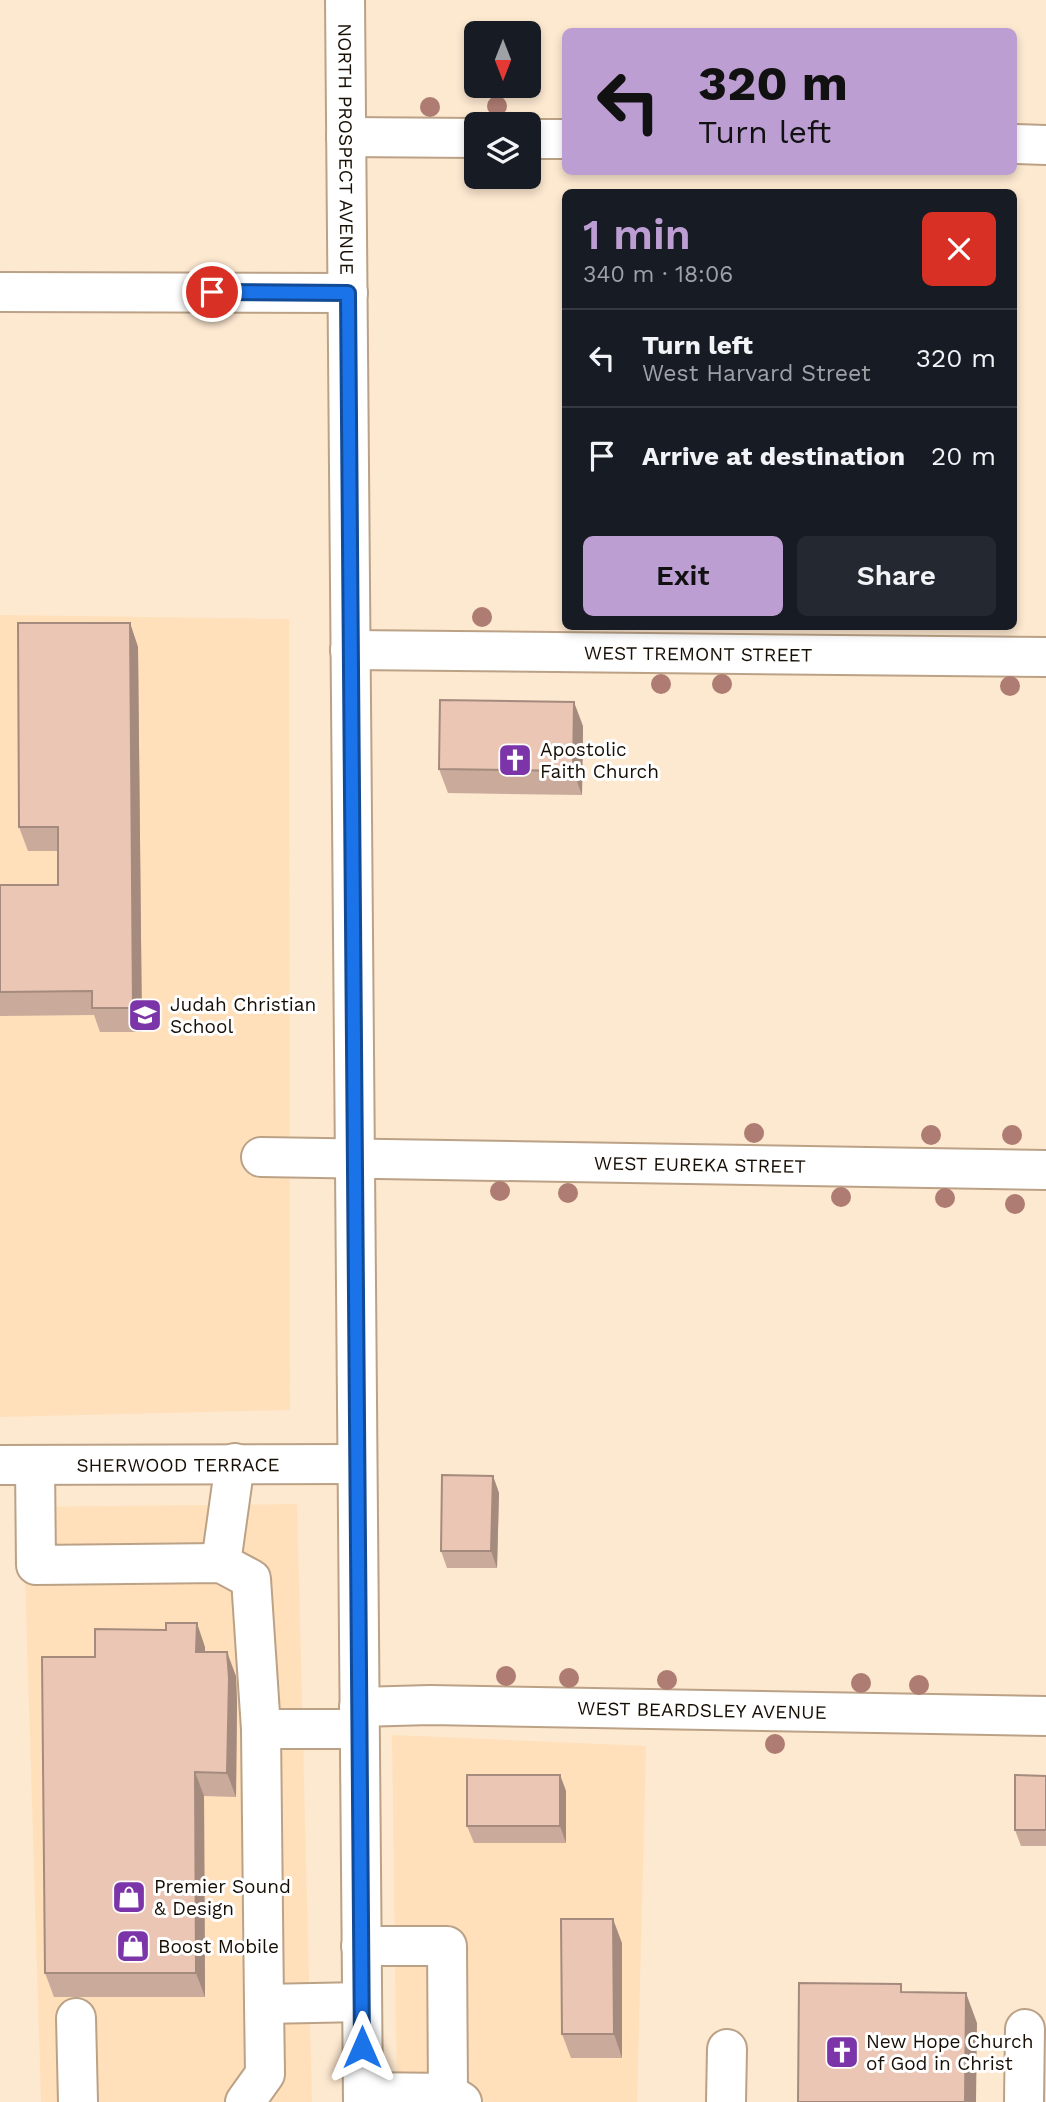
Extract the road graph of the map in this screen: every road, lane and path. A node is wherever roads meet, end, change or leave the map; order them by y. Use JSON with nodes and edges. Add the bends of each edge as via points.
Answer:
{"nodes":[{"id":1,"x":345,"y":0,"type":"edge"},
{"id":2,"x":346,"y":138,"type":"junction"},
{"id":3,"x":464,"y":138,"type":"edge"},
{"id":4,"x":541,"y":139,"type":"edge"},
{"id":5,"x":562,"y":139,"type":"edge"},
{"id":6,"x":1017,"y":144,"type":"edge"},
{"id":7,"x":1046,"y":145,"type":"edge"},
{"id":8,"x":0,"y":292,"type":"edge"},
{"id":9,"x":348,"y":293,"type":"junction"},
{"id":10,"x":350,"y":650,"type":"junction"},
{"id":11,"x":1046,"y":657,"type":"edge"},
{"id":12,"x":261,"y":1157,"type":"dead end"},
{"id":13,"x":355,"y":1160,"type":"junction"},
{"id":14,"x":1046,"y":1170,"type":"edge"},
{"id":15,"x":235,"y":1463,"type":"junction"},
{"id":16,"x":357,"y":1464,"type":"junction"},
{"id":17,"x":18,"y":1465,"type":"edge"},
{"id":18,"x":221,"y":1563,"type":"junction"},
{"id":19,"x":1046,"y":1716,"type":"edge"},
{"id":20,"x":359,"y":1718,"type":"junction"},
{"id":21,"x":261,"y":1729,"type":"junction"},
{"id":22,"x":361,"y":1946,"type":"junction"},
{"id":23,"x":362,"y":2002,"type":"junction"},
{"id":24,"x":264,"y":2004,"type":"junction"},
{"id":25,"x":76,"y":2018,"type":"dead end"},
{"id":26,"x":1025,"y":2029,"type":"dead end"},
{"id":27,"x":727,"y":2049,"type":"dead end"},
{"id":28,"x":363,"y":2097,"type":"edge"},
{"id":29,"x":455,"y":2098,"type":"edge"},
{"id":30,"x":78,"y":2102,"type":"edge"},
{"id":31,"x":245,"y":2102,"type":"edge"},
{"id":32,"x":726,"y":2102,"type":"edge"},
{"id":33,"x":1024,"y":2102,"type":"edge"}],
"edges":[{"from":1,"to":2,"type":"street","name":"NORTH PROSPECT AVENUE"},
{"from":2,"to":3,"type":"street"},
{"from":2,"to":9,"type":"street","name":"NORTH PROSPECT AVENUE"},
{"from":4,"to":5,"type":"street"},
{"from":6,"to":7,"type":"street"},
{"from":8,"to":9,"type":"street"},
{"from":9,"to":10,"type":"street","name":"NORTH PROSPECT AVENUE"},
{"from":10,"to":11,"type":"street","name":"WEST TREMONT STREET"},
{"from":10,"to":13,"type":"street","name":"NORTH PROSPECT AVENUE"},
{"from":12,"to":13,"type":"street","name":"WEST EUREKA STREET"},
{"from":13,"to":14,"type":"street","name":"WEST EUREKA STREET"},
{"from":13,"to":16,"type":"street","name":"NORTH PROSPECT AVENUE"},
{"from":15,"to":16,"type":"street","name":"SHERWOOD TERRACE"},
{"from":15,"to":17,"type":"street","name":"SHERWOOD TERRACE"},
{"from":15,"to":18,"type":"street"},
{"from":16,"to":20,"type":"street","name":"NORTH PROSPECT AVENUE"},
{"from":17,"to":18,"type":"street","via":[[36,1565]]},
{"from":18,"to":21,"type":"street","via":[[251,1579]]},
{"from":19,"to":20,"type":"street","name":"WEST BEARDSLEY AVENUE","via":[[430,1705]]},
{"from":20,"to":21,"type":"street","name":"WEST BEARDSLEY AVENUE"},
{"from":20,"to":22,"type":"street","name":"NORTH PROSPECT AVENUE"},
{"from":21,"to":24,"type":"street"},
{"from":22,"to":23,"type":"street","name":"NORTH PROSPECT AVENUE"},
{"from":22,"to":29,"type":"street","via":[[447,1946]]},
{"from":23,"to":24,"type":"street"},
{"from":23,"to":28,"type":"street","name":"NORTH PROSPECT AVENUE"},
{"from":24,"to":31,"type":"street","via":[[265,2074]]},
{"from":25,"to":30,"type":"street"},
{"from":26,"to":33,"type":"street"},
{"from":27,"to":32,"type":"street"},
{"from":28,"to":29,"type":"street"}]}
